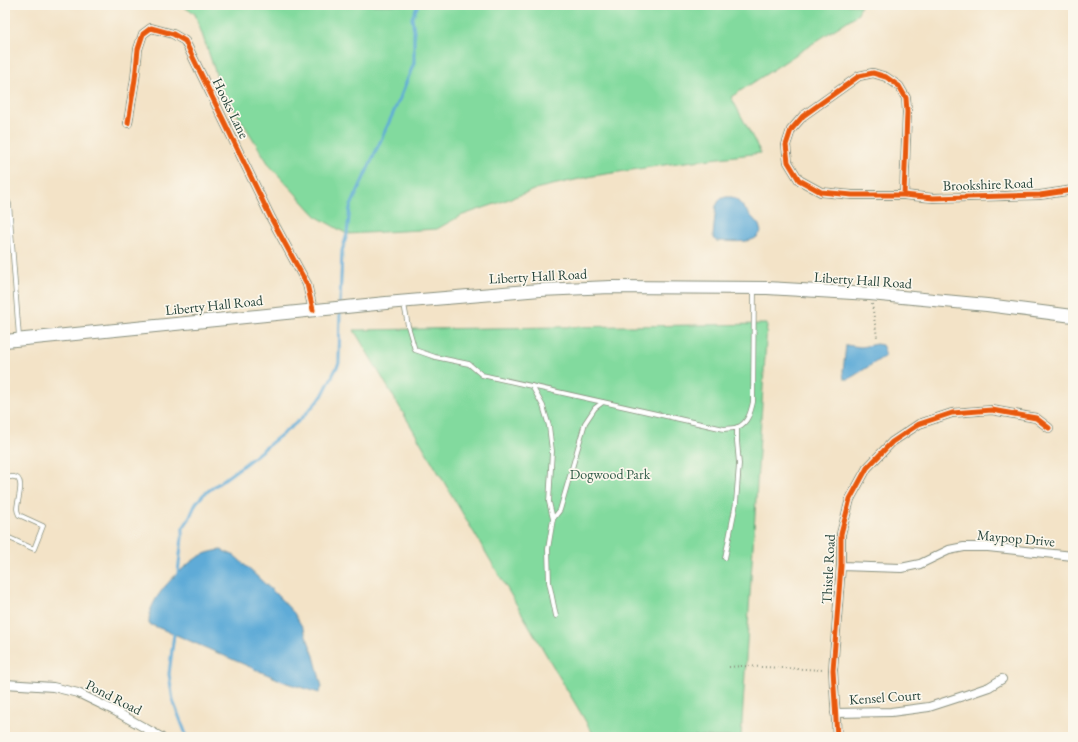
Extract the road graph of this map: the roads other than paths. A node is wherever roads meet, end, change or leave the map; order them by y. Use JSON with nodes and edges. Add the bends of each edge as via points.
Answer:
{"nodes":[{"id":1,"x":128,"y":124,"type":"dead end"},
{"id":2,"x":1073,"y":190,"type":"edge"},
{"id":3,"x":904,"y":195,"type":"junction"},
{"id":4,"x":5,"y":196,"type":"edge"},
{"id":5,"x":754,"y":288,"type":"junction"},
{"id":6,"x":403,"y":301,"type":"junction"},
{"id":7,"x":313,"y":310,"type":"junction"},
{"id":8,"x":1073,"y":316,"type":"edge"},
{"id":9,"x":19,"y":340,"type":"junction"},
{"id":10,"x":5,"y":341,"type":"edge"},
{"id":11,"x":532,"y":386,"type":"junction"},
{"id":12,"x":603,"y":402,"type":"junction"},
{"id":13,"x":737,"y":427,"type":"junction"},
{"id":14,"x":1049,"y":428,"type":"dead end"},
{"id":15,"x":5,"y":478,"type":"edge"},
{"id":16,"x":553,"y":519,"type":"junction"},
{"id":17,"x":5,"y":536,"type":"edge"},
{"id":18,"x":1073,"y":556,"type":"edge"},
{"id":19,"x":724,"y":558,"type":"dead end"},
{"id":20,"x":841,"y":566,"type":"junction"},
{"id":21,"x":556,"y":616,"type":"dead end"},
{"id":22,"x":1002,"y":678,"type":"dead end"},
{"id":23,"x":5,"y":684,"type":"edge"},
{"id":24,"x":835,"y":713,"type":"junction"},
{"id":25,"x":162,"y":737,"type":"edge"},
{"id":26,"x":837,"y":737,"type":"edge"}],
"edges":[{"from":1,"to":7,"type":"street","name":"Hooks Lane","via":[[142,34],[152,28],[173,34],[185,41],[306,284]]},
{"from":2,"to":3,"type":"street","name":"Brookshire Road","via":[[1032,195],[933,198]]},
{"from":3,"to":3,"type":"street","name":"Brookshire Road","via":[[906,98],[899,86],[886,77],[873,73],[859,76],[803,116],[791,130],[786,145],[788,162],[799,180],[821,192]]},
{"from":4,"to":9,"type":"lane","via":[[9,204]]},
{"from":5,"to":6,"type":"main road","name":"Liberty Hall Road","via":[[611,287]]},
{"from":5,"to":8,"type":"main road","name":"Liberty Hall Road","via":[[870,294]]},
{"from":5,"to":13,"type":"lane","via":[[753,402],[746,421]]},
{"from":6,"to":7,"type":"main road","name":"Liberty Hall Road"},
{"from":6,"to":11,"type":"lane","via":[[415,350],[469,364],[482,375]]},
{"from":7,"to":9,"type":"main road","name":"Liberty Hall Road"},
{"from":9,"to":10,"type":"main road","name":"Liberty Hall Road"},
{"from":11,"to":12,"type":"lane"},
{"from":11,"to":16,"type":"lane","via":[[543,406],[549,426],[552,451],[549,502]]},
{"from":12,"to":13,"type":"lane","via":[[724,429]]},
{"from":12,"to":16,"type":"lane","via":[[595,408],[585,423],[560,510]]},
{"from":13,"to":19,"type":"lane","via":[[739,464],[736,503]]},
{"from":14,"to":20,"type":"street","name":"Thistle Road","via":[[1036,418],[992,410],[952,413],[919,424],[902,435],[867,468],[850,499],[841,534]]},
{"from":15,"to":17,"type":"lane","via":[[17,477],[20,481],[17,509],[19,515],[44,526],[34,549]]},
{"from":16,"to":21,"type":"lane","via":[[548,549],[549,582]]},
{"from":18,"to":20,"type":"street","name":"Maypop Drive","via":[[964,546],[920,564],[901,568]]},
{"from":20,"to":24,"type":"street","name":"Thistle Road","via":[[833,670]]},
{"from":22,"to":24,"type":"street","name":"Kensel Court","via":[[989,687],[929,707],[891,712]]},
{"from":23,"to":25,"type":"street","name":"Pond Road","via":[[53,687],[78,693]]},
{"from":24,"to":26,"type":"street","name":"Thistle Road"}]}
